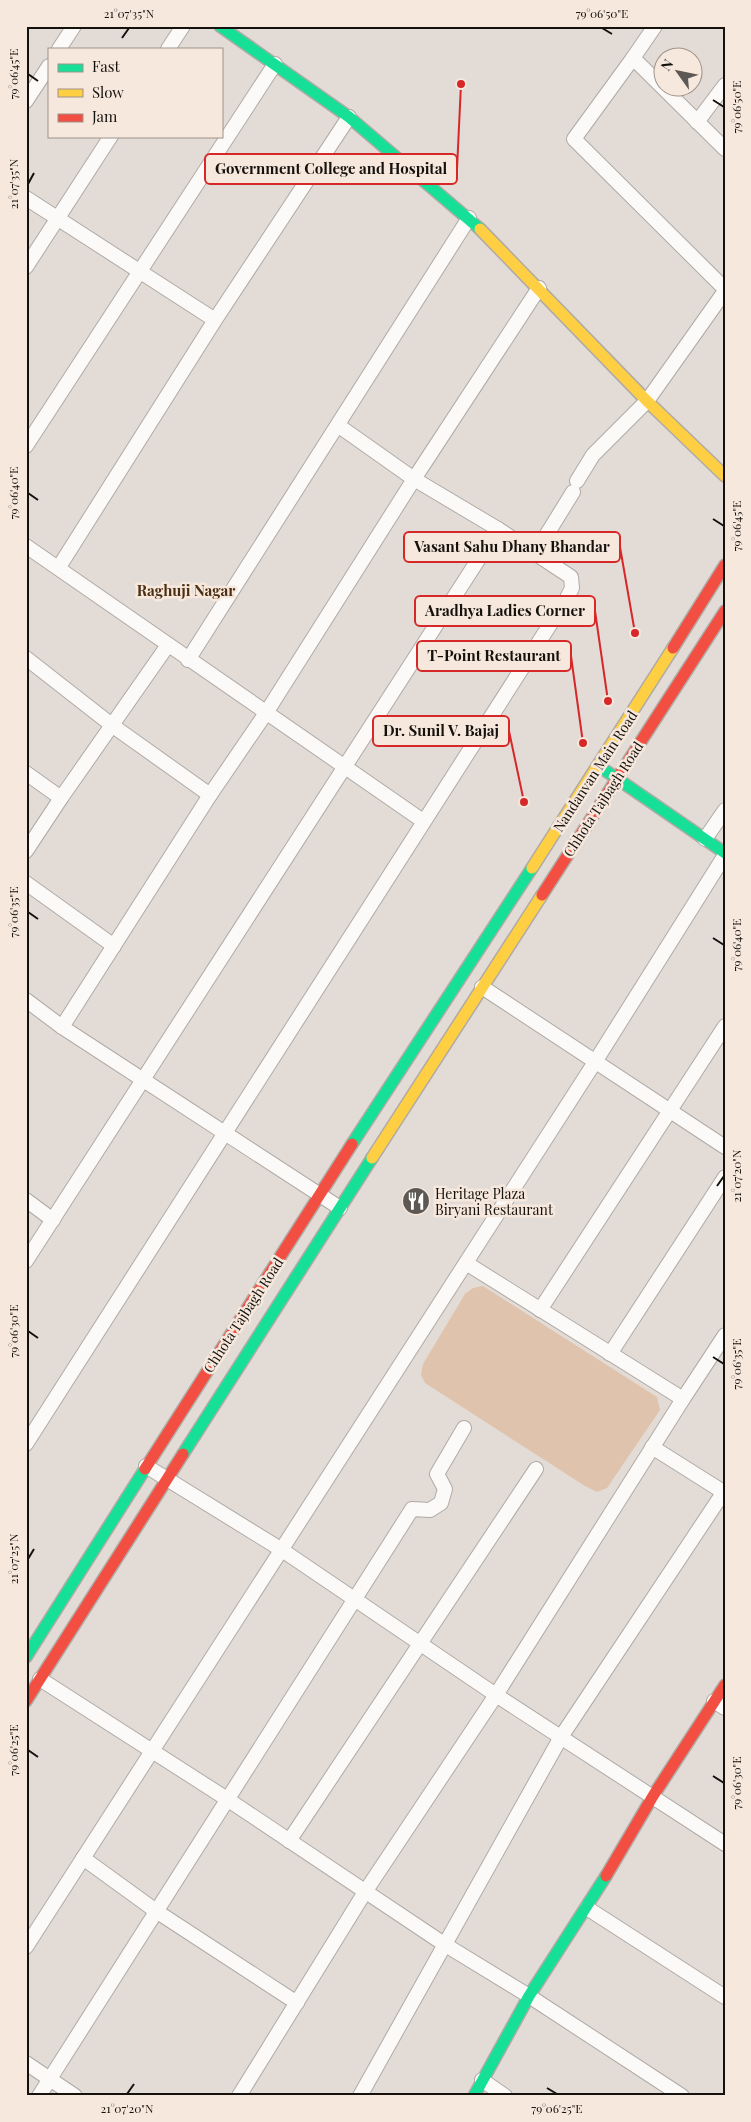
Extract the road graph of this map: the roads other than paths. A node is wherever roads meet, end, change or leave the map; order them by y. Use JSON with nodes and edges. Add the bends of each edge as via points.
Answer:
{"nodes":[{"id":1,"x":74,"y":26,"type":"edge"},
{"id":2,"x":183,"y":26,"type":"edge"},
{"id":3,"x":220,"y":26,"type":"edge"},
{"id":4,"x":655,"y":26,"type":"edge"},
{"id":5,"x":61,"y":48,"type":"edge"},
{"id":6,"x":169,"y":48,"type":"edge"},
{"id":7,"x":633,"y":58,"type":"junction"},
{"id":8,"x":275,"y":64,"type":"junction"},
{"id":9,"x":48,"y":68,"type":"edge"},
{"id":10,"x":725,"y":85,"type":"edge"},
{"id":11,"x":26,"y":101,"type":"edge"},
{"id":12,"x":349,"y":117,"type":"junction"},
{"id":13,"x":697,"y":122,"type":"junction"},
{"id":14,"x":110,"y":138,"type":"edge"},
{"id":15,"x":725,"y":149,"type":"edge"},
{"id":16,"x":26,"y":198,"type":"edge"},
{"id":17,"x":58,"y":218,"type":"junction"},
{"id":18,"x":469,"y":218,"type":"junction"},
{"id":19,"x":26,"y":267,"type":"edge"},
{"id":20,"x":141,"y":272,"type":"junction"},
{"id":21,"x":540,"y":288,"type":"junction"},
{"id":22,"x":725,"y":290,"type":"edge"},
{"id":23,"x":215,"y":320,"type":"junction"},
{"id":24,"x":647,"y":401,"type":"junction"},
{"id":25,"x":339,"y":426,"type":"junction"},
{"id":26,"x":26,"y":446,"type":"edge"},
{"id":27,"x":725,"y":476,"type":"edge"},
{"id":28,"x":414,"y":479,"type":"junction"},
{"id":29,"x":498,"y":529,"type":"junction"},
{"id":30,"x":26,"y":546,"type":"edge"},
{"id":31,"x":536,"y":552,"type":"junction"},
{"id":32,"x":725,"y":566,"type":"edge"},
{"id":33,"x":59,"y":568,"type":"junction"},
{"id":34,"x":725,"y":612,"type":"edge"},
{"id":35,"x":168,"y":645,"type":"junction"},
{"id":36,"x":26,"y":658,"type":"edge"},
{"id":37,"x":188,"y":660,"type":"junction"},
{"id":38,"x":266,"y":713,"type":"junction"},
{"id":39,"x":113,"y":726,"type":"junction"},
{"id":40,"x":599,"y":766,"type":"junction"},
{"id":41,"x":344,"y":767,"type":"junction"},
{"id":42,"x":26,"y":773,"type":"edge"},
{"id":43,"x":616,"y":778,"type":"junction"},
{"id":44,"x":210,"y":794,"type":"junction"},
{"id":45,"x":61,"y":798,"type":"junction"},
{"id":46,"x":725,"y":810,"type":"edge"},
{"id":47,"x":423,"y":821,"type":"junction"},
{"id":48,"x":705,"y":839,"type":"junction"},
{"id":49,"x":26,"y":851,"type":"edge"},
{"id":50,"x":725,"y":854,"type":"edge"},
{"id":51,"x":26,"y":883,"type":"edge"},
{"id":52,"x":114,"y":946,"type":"junction"},
{"id":53,"x":464,"y":975,"type":"joint"},
{"id":54,"x":482,"y":987,"type":"junction"},
{"id":55,"x":26,"y":1000,"type":"edge"},
{"id":56,"x":725,"y":1026,"type":"edge"},
{"id":57,"x":62,"y":1027,"type":"junction"},
{"id":58,"x":595,"y":1062,"type":"junction"},
{"id":59,"x":144,"y":1080,"type":"junction"},
{"id":60,"x":671,"y":1112,"type":"junction"},
{"id":61,"x":224,"y":1134,"type":"junction"},
{"id":62,"x":725,"y":1147,"type":"edge"},
{"id":63,"x":725,"y":1177,"type":"edge"},
{"id":64,"x":320,"y":1194,"type":"junction"},
{"id":65,"x":26,"y":1200,"type":"edge"},
{"id":66,"x":340,"y":1208,"type":"junction"},
{"id":67,"x":53,"y":1220,"type":"junction"},
{"id":68,"x":26,"y":1261,"type":"edge"},
{"id":69,"x":466,"y":1263,"type":"junction"},
{"id":70,"x":540,"y":1310,"type":"junction"},
{"id":71,"x":725,"y":1335,"type":"edge"},
{"id":72,"x":610,"y":1354,"type":"junction"},
{"id":73,"x":683,"y":1399,"type":"junction"},
{"id":74,"x":464,"y":1428,"type":"dead end"},
{"id":75,"x":26,"y":1444,"type":"edge"},
{"id":76,"x":652,"y":1447,"type":"junction"},
{"id":77,"x":146,"y":1466,"type":"junction"},
{"id":78,"x":536,"y":1469,"type":"dead end"},
{"id":79,"x":168,"y":1480,"type":"junction"},
{"id":80,"x":724,"y":1492,"type":"edge"},
{"id":81,"x":282,"y":1550,"type":"junction"},
{"id":82,"x":354,"y":1598,"type":"junction"},
{"id":83,"x":420,"y":1644,"type":"junction"},
{"id":84,"x":26,"y":1657,"type":"edge"},
{"id":85,"x":40,"y":1679,"type":"junction"},
{"id":86,"x":725,"y":1685,"type":"edge"},
{"id":87,"x":496,"y":1695,"type":"junction"},
{"id":88,"x":26,"y":1702,"type":"edge"},
{"id":89,"x":719,"y":1705,"type":"edge"},
{"id":90,"x":561,"y":1737,"type":"junction"},
{"id":91,"x":152,"y":1752,"type":"junction"},
{"id":92,"x":653,"y":1796,"type":"junction"},
{"id":93,"x":227,"y":1799,"type":"junction"},
{"id":94,"x":289,"y":1841,"type":"junction"},
{"id":95,"x":725,"y":1844,"type":"edge"},
{"id":96,"x":83,"y":1858,"type":"junction"},
{"id":97,"x":365,"y":1892,"type":"junction"},
{"id":98,"x":587,"y":1908,"type":"junction"},
{"id":99,"x":156,"y":1911,"type":"junction"},
{"id":100,"x":444,"y":1944,"type":"junction"},
{"id":101,"x":26,"y":1947,"type":"edge"},
{"id":102,"x":529,"y":1996,"type":"junction"},
{"id":103,"x":725,"y":1996,"type":"edge"},
{"id":104,"x":297,"y":2003,"type":"junction"},
{"id":105,"x":26,"y":2063,"type":"edge"},
{"id":106,"x":50,"y":2079,"type":"junction"},
{"id":107,"x":482,"y":2080,"type":"junction"},
{"id":108,"x":39,"y":2096,"type":"edge"},
{"id":109,"x":75,"y":2096,"type":"edge"},
{"id":110,"x":238,"y":2096,"type":"edge"},
{"id":111,"x":360,"y":2096,"type":"edge"},
{"id":112,"x":474,"y":2096,"type":"edge"},
{"id":113,"x":505,"y":2096,"type":"edge"},
{"id":114,"x":682,"y":2096,"type":"edge"}],
"edges":[{"from":1,"to":5,"type":"street"},
{"from":2,"to":6,"type":"street"},
{"from":3,"to":8,"type":"main road"},
{"from":4,"to":7,"type":"street"},
{"from":7,"to":13,"type":"street"},
{"from":7,"to":22,"type":"street","via":[[574,139]]},
{"from":8,"to":12,"type":"main road"},
{"from":8,"to":20,"type":"street"},
{"from":9,"to":11,"type":"street"},
{"from":10,"to":13,"type":"street"},
{"from":12,"to":18,"type":"main road"},
{"from":12,"to":23,"type":"street"},
{"from":13,"to":15,"type":"street"},
{"from":14,"to":17,"type":"street"},
{"from":16,"to":17,"type":"street"},
{"from":17,"to":19,"type":"street"},
{"from":17,"to":20,"type":"street"},
{"from":18,"to":21,"type":"main road"},
{"from":18,"to":25,"type":"street"},
{"from":20,"to":23,"type":"street"},
{"from":20,"to":26,"type":"street"},
{"from":21,"to":24,"type":"main road"},
{"from":21,"to":28,"type":"street"},
{"from":22,"to":24,"type":"street"},
{"from":23,"to":33,"type":"street"},
{"from":24,"to":27,"type":"main road"},
{"from":24,"to":31,"type":"street","via":[[593,455]]},
{"from":25,"to":28,"type":"street"},
{"from":25,"to":37,"type":"street"},
{"from":28,"to":29,"type":"street"},
{"from":28,"to":38,"type":"street"},
{"from":29,"to":31,"type":"street"},
{"from":29,"to":41,"type":"street"},
{"from":30,"to":33,"type":"street"},
{"from":31,"to":47,"type":"street","via":[[571,578],[572,588]]},
{"from":32,"to":40,"type":"main road","name":"Nandanvan Main Road"},
{"from":33,"to":35,"type":"street"},
{"from":34,"to":43,"type":"main road","name":"Chhota Tajbagh Road"},
{"from":35,"to":37,"type":"street"},
{"from":35,"to":39,"type":"street"},
{"from":36,"to":39,"type":"street"},
{"from":37,"to":38,"type":"street"},
{"from":38,"to":41,"type":"street"},
{"from":38,"to":44,"type":"street"},
{"from":39,"to":44,"type":"street"},
{"from":39,"to":45,"type":"street"},
{"from":40,"to":43,"type":"main road"},
{"from":40,"to":53,"type":"main road","name":"Nandanvan Main Road"},
{"from":41,"to":47,"type":"street"},
{"from":41,"to":59,"type":"street"},
{"from":42,"to":45,"type":"street"},
{"from":43,"to":48,"type":"main road"},
{"from":43,"to":54,"type":"main road","name":"Chhota Tajbagh Road"},
{"from":44,"to":52,"type":"street"},
{"from":45,"to":49,"type":"street"},
{"from":46,"to":48,"type":"street"},
{"from":47,"to":61,"type":"street"},
{"from":48,"to":50,"type":"main road"},
{"from":50,"to":58,"type":"street"},
{"from":51,"to":52,"type":"street"},
{"from":52,"to":57,"type":"street"},
{"from":53,"to":64,"type":"main road","name":"Chhota Tajbagh Road"},
{"from":54,"to":58,"type":"street"},
{"from":54,"to":66,"type":"main road","name":"Chhota Tajbagh Road"},
{"from":55,"to":57,"type":"street"},
{"from":56,"to":60,"type":"street"},
{"from":57,"to":59,"type":"street"},
{"from":58,"to":60,"type":"street"},
{"from":58,"to":69,"type":"street"},
{"from":59,"to":61,"type":"street"},
{"from":59,"to":67,"type":"street"},
{"from":60,"to":62,"type":"street"},
{"from":60,"to":70,"type":"street"},
{"from":61,"to":64,"type":"street"},
{"from":61,"to":75,"type":"street"},
{"from":63,"to":72,"type":"street"},
{"from":64,"to":66,"type":"street"},
{"from":64,"to":77,"type":"main road","name":"Chhota Tajbagh Road"},
{"from":65,"to":67,"type":"street"},
{"from":66,"to":79,"type":"main road","name":"Chhota Tajbagh Road"},
{"from":67,"to":68,"type":"street"},
{"from":69,"to":70,"type":"street"},
{"from":69,"to":81,"type":"street"},
{"from":70,"to":72,"type":"street"},
{"from":71,"to":73,"type":"street"},
{"from":72,"to":73,"type":"street"},
{"from":73,"to":76,"type":"street"},
{"from":74,"to":82,"type":"street","via":[[437,1474],[445,1489],[441,1503],[430,1510],[412,1509]]},
{"from":76,"to":80,"type":"street"},
{"from":76,"to":87,"type":"street"},
{"from":77,"to":79,"type":"street"},
{"from":77,"to":84,"type":"main road","name":"Chhota Tajbagh Road"},
{"from":78,"to":83,"type":"street"},
{"from":79,"to":81,"type":"street"},
{"from":79,"to":85,"type":"main road","name":"Chhota Tajbagh Road"},
{"from":80,"to":90,"type":"street"},
{"from":81,"to":82,"type":"street"},
{"from":81,"to":91,"type":"street"},
{"from":82,"to":83,"type":"street"},
{"from":82,"to":93,"type":"street"},
{"from":83,"to":87,"type":"street"},
{"from":83,"to":94,"type":"street"},
{"from":85,"to":88,"type":"main road","name":"Chhota Tajbagh Road"},
{"from":85,"to":91,"type":"street"},
{"from":86,"to":89,"type":"main road"},
{"from":87,"to":90,"type":"street"},
{"from":87,"to":97,"type":"street"},
{"from":89,"to":92,"type":"main road"},
{"from":90,"to":92,"type":"street"},
{"from":90,"to":100,"type":"street"},
{"from":91,"to":93,"type":"street"},
{"from":91,"to":96,"type":"street"},
{"from":92,"to":95,"type":"street"},
{"from":92,"to":98,"type":"main road"},
{"from":93,"to":94,"type":"street"},
{"from":93,"to":99,"type":"street"},
{"from":94,"to":97,"type":"street"},
{"from":96,"to":99,"type":"street"},
{"from":96,"to":101,"type":"street"},
{"from":97,"to":100,"type":"street"},
{"from":97,"to":104,"type":"street"},
{"from":98,"to":102,"type":"main road"},
{"from":98,"to":103,"type":"street"},
{"from":99,"to":104,"type":"street"},
{"from":99,"to":106,"type":"street"},
{"from":100,"to":102,"type":"street"},
{"from":100,"to":111,"type":"street"},
{"from":102,"to":107,"type":"main road"},
{"from":102,"to":114,"type":"street"},
{"from":104,"to":110,"type":"street"},
{"from":105,"to":106,"type":"street"},
{"from":106,"to":108,"type":"street"},
{"from":106,"to":109,"type":"street"},
{"from":107,"to":112,"type":"main road"},
{"from":107,"to":113,"type":"street"}]}
